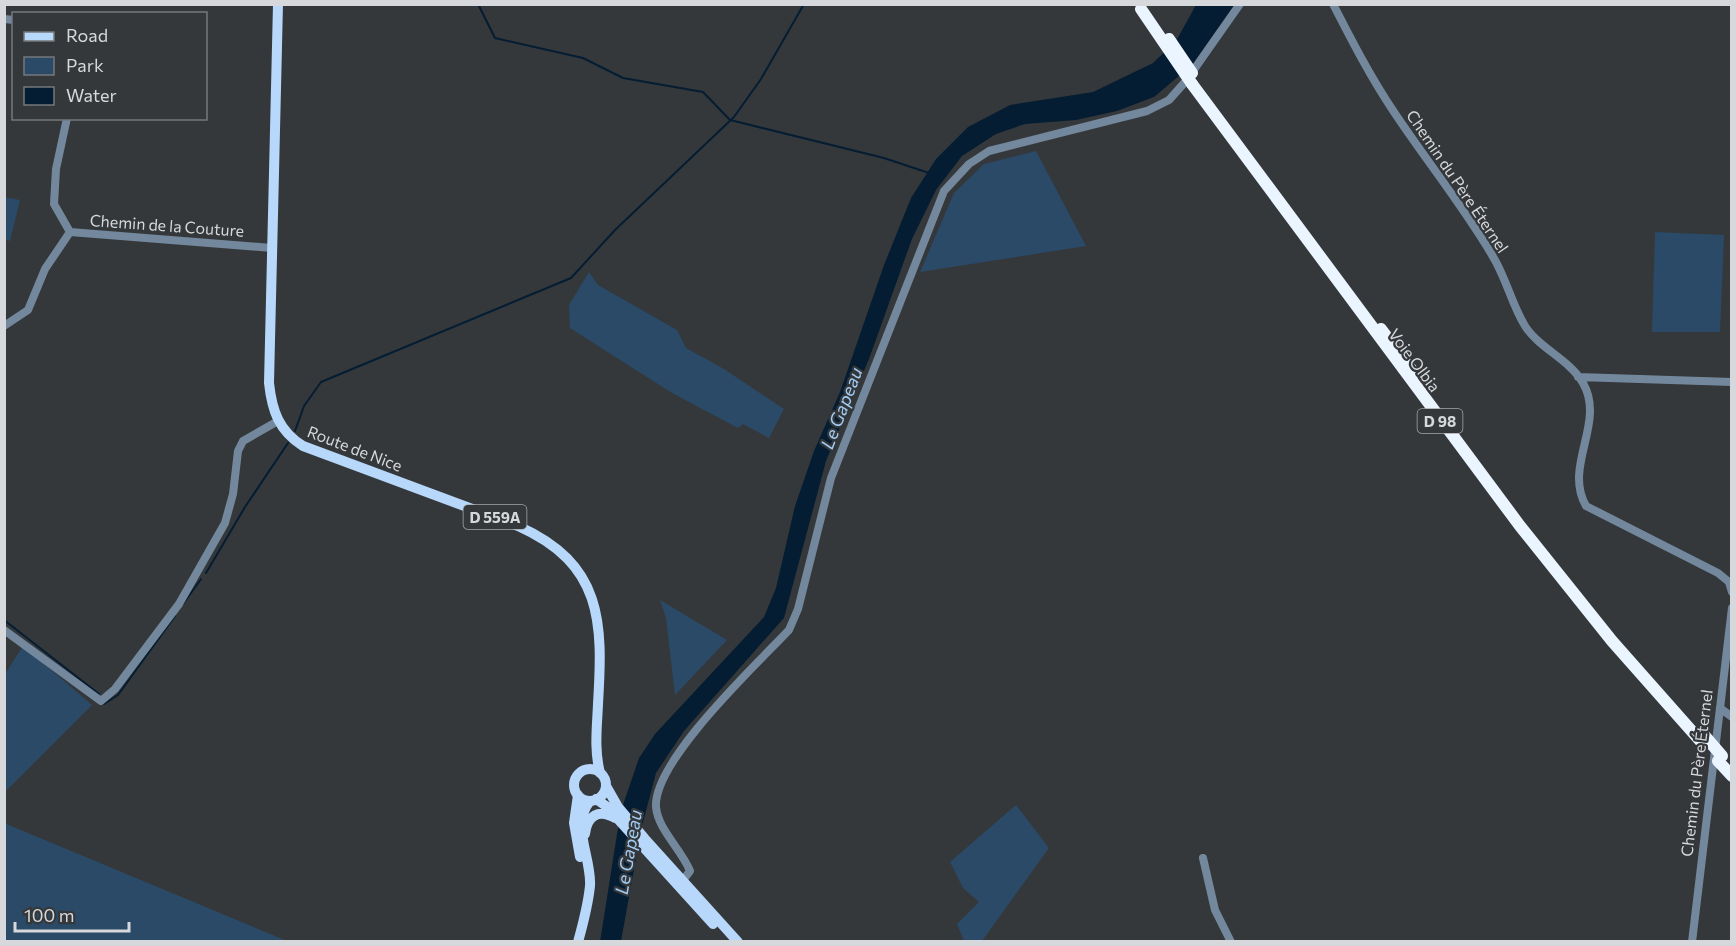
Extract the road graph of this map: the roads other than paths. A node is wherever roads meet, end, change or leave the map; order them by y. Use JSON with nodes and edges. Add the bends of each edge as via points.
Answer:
{"nodes":[{"id":1,"x":278,"y":4,"type":"edge"},
{"id":2,"x":1240,"y":4,"type":"edge"},
{"id":3,"x":1334,"y":4,"type":"edge"},
{"id":4,"x":1142,"y":6,"type":"edge"},
{"id":5,"x":67,"y":120,"type":"edge"},
{"id":6,"x":70,"y":232,"type":"junction"},
{"id":7,"x":272,"y":248,"type":"junction"},
{"id":8,"x":4,"y":326,"type":"edge"},
{"id":9,"x":1578,"y":377,"type":"junction"},
{"id":10,"x":1731,"y":382,"type":"edge"},
{"id":11,"x":278,"y":421,"type":"junction"},
{"id":12,"x":1731,"y":592,"type":"edge"},
{"id":13,"x":1731,"y":608,"type":"edge"},
{"id":14,"x":4,"y":630,"type":"edge"},
{"id":15,"x":1720,"y":708,"type":"junction"},
{"id":16,"x":1731,"y":717,"type":"edge"},
{"id":17,"x":595,"y":740,"type":"junction"},
{"id":18,"x":1720,"y":758,"type":"junction"},
{"id":19,"x":1731,"y":766,"type":"edge"},
{"id":20,"x":584,"y":770,"type":"junction"},
{"id":21,"x":600,"y":773,"type":"junction"},
{"id":22,"x":1731,"y":776,"type":"edge"},
{"id":23,"x":606,"y":786,"type":"junction"},
{"id":24,"x":578,"y":795,"type":"junction"},
{"id":25,"x":593,"y":800,"type":"junction"},
{"id":26,"x":617,"y":813,"type":"junction"},
{"id":27,"x":584,"y":840,"type":"junction"},
{"id":28,"x":650,"y":849,"type":"junction"},
{"id":29,"x":1203,"y":858,"type":"dead end"},
{"id":30,"x":682,"y":881,"type":"junction"},
{"id":31,"x":586,"y":908,"type":"junction"},
{"id":32,"x":578,"y":942,"type":"edge"},
{"id":33,"x":730,"y":942,"type":"edge"},
{"id":34,"x":738,"y":942,"type":"edge"},
{"id":35,"x":1232,"y":942,"type":"edge"},
{"id":36,"x":1692,"y":942,"type":"edge"}],
"edges":[{"from":1,"to":7,"type":"main road","name":"Route de Nice","number":"D 559A"},
{"from":2,"to":30,"type":"street","via":[[1195,70],[1169,100],[1147,111],[989,151],[969,164],[944,191],[831,478],[798,609],[789,630],[691,735],[660,787],[656,806],[659,817],[690,871]]},
{"from":3,"to":9,"type":"street","name":"Chemin du Père Éternel","via":[[1359,56],[1392,110],[1493,256],[1526,328]]},
{"from":4,"to":18,"type":"highway","name":"Voie Olbia","number":"D 98","bridge":true,"via":[[1532,532]]},
{"from":5,"to":6,"type":"street","via":[[56,169],[54,204]]},
{"from":6,"to":7,"type":"street","name":"Chemin de la Couture"},
{"from":6,"to":8,"type":"street","name":"Chemin de la Couture","via":[[45,269],[28,310]]},
{"from":7,"to":11,"type":"main road","name":"Route de Nice","number":"D 559A","via":[[269,383]]},
{"from":9,"to":10,"type":"street"},
{"from":9,"to":12,"type":"street","name":"Chemin du Père Éternel","via":[[1588,395],[1590,414],[1577,481],[1586,506],[1718,573],[1729,582]]},
{"from":11,"to":14,"type":"street","via":[[243,441],[225,523],[179,604],[101,701]]},
{"from":11,"to":17,"type":"main road","name":"Route de Nice","number":"D 559A","via":[[303,446],[518,526],[548,542],[572,563],[598,616],[601,644]]},
{"from":13,"to":15,"type":"street","name":"Chemin du Père Éternel"},
{"from":15,"to":16,"type":"street"},
{"from":15,"to":36,"type":"street","name":"Chemin du Père Éternel"},
{"from":17,"to":20,"type":"main road","number":"D 559A"},
{"from":17,"to":21,"type":"main road","number":"D 559A"},
{"from":18,"to":19,"type":"highway","name":"Voie Olbia","number":"D 98"},
{"from":18,"to":22,"type":"highway","name":"Voie Olbia","number":"D 98"},
{"from":20,"to":21,"type":"main road"},
{"from":20,"to":24,"type":"main road","via":[[574,782]]},
{"from":21,"to":23,"type":"main road"},
{"from":23,"to":25,"type":"main road","via":[[603,794]]},
{"from":23,"to":26,"type":"main road"},
{"from":24,"to":25,"type":"main road"},
{"from":24,"to":31,"type":"main road","via":[[574,823]]},
{"from":25,"to":26,"type":"main road"},
{"from":25,"to":27,"type":"main road","via":[[581,814]]},
{"from":26,"to":27,"type":"main road","via":[[594,815],[587,822]]},
{"from":26,"to":28,"type":"main road"},
{"from":27,"to":31,"type":"main road","via":[[590,884]]},
{"from":28,"to":30,"type":"main road"},
{"from":28,"to":33,"type":"main road"},
{"from":29,"to":35,"type":"street","via":[[1215,910]]},
{"from":30,"to":34,"type":"main road"},
{"from":31,"to":32,"type":"main road"}]}
